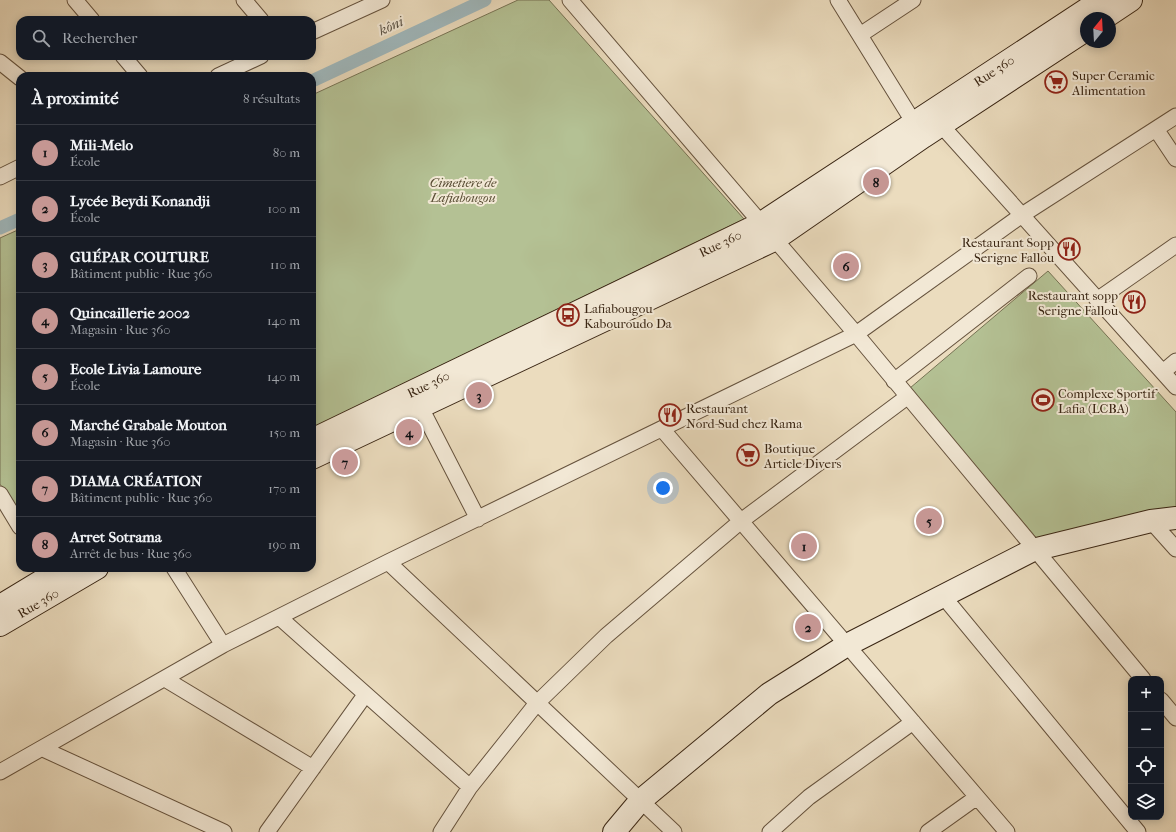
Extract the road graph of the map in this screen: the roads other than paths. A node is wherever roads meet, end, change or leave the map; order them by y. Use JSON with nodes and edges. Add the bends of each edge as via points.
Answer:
{"nodes":[{"id":1,"x":76,"y":0,"type":"edge"},
{"id":2,"x":244,"y":0,"type":"edge"},
{"id":3,"x":382,"y":0,"type":"edge"},
{"id":4,"x":570,"y":0,"type":"edge"},
{"id":5,"x":838,"y":0,"type":"edge"},
{"id":6,"x":913,"y":0,"type":"edge"},
{"id":7,"x":1101,"y":0,"type":"edge"},
{"id":8,"x":1131,"y":0,"type":"edge"},
{"id":9,"x":1113,"y":12,"type":"edge"},
{"id":10,"x":89,"y":16,"type":"edge"},
{"id":11,"x":258,"y":16,"type":"edge"},
{"id":12,"x":316,"y":30,"type":"edge"},
{"id":13,"x":1080,"y":34,"type":"edge"},
{"id":14,"x":860,"y":35,"type":"junction"},
{"id":15,"x":126,"y":60,"type":"edge"},
{"id":16,"x":252,"y":60,"type":"edge"},
{"id":17,"x":0,"y":62,"type":"edge"},
{"id":18,"x":137,"y":72,"type":"edge"},
{"id":19,"x":227,"y":72,"type":"edge"},
{"id":20,"x":16,"y":75,"type":"edge"},
{"id":21,"x":1176,"y":116,"type":"edge"},
{"id":22,"x":941,"y":125,"type":"junction"},
{"id":23,"x":1156,"y":129,"type":"junction"},
{"id":24,"x":918,"y":130,"type":"junction"},
{"id":25,"x":1176,"y":159,"type":"edge"},
{"id":26,"x":16,"y":170,"type":"edge"},
{"id":27,"x":0,"y":177,"type":"edge"},
{"id":28,"x":1022,"y":215,"type":"junction"},
{"id":29,"x":767,"y":232,"type":"junction"},
{"id":30,"x":1176,"y":245,"type":"edge"},
{"id":31,"x":1029,"y":276,"type":"dead end"},
{"id":32,"x":1097,"y":300,"type":"junction"},
{"id":33,"x":856,"y":334,"type":"junction"},
{"id":34,"x":1176,"y":361,"type":"edge"},
{"id":35,"x":1172,"y":380,"type":"edge"},
{"id":36,"x":894,"y":381,"type":"junction"},
{"id":37,"x":907,"y":398,"type":"junction"},
{"id":38,"x":420,"y":406,"type":"junction"},
{"id":39,"x":662,"y":429,"type":"junction"},
{"id":40,"x":316,"y":438,"type":"edge"},
{"id":41,"x":316,"y":456,"type":"edge"},
{"id":42,"x":0,"y":494,"type":"edge"},
{"id":43,"x":1176,"y":518,"type":"edge"},
{"id":44,"x":478,"y":519,"type":"junction"},
{"id":45,"x":16,"y":520,"type":"edge"},
{"id":46,"x":741,"y":521,"type":"junction"},
{"id":47,"x":1151,"y":521,"type":"junction"},
{"id":48,"x":1176,"y":549,"type":"edge"},
{"id":49,"x":1034,"y":550,"type":"junction"},
{"id":50,"x":388,"y":562,"type":"junction"},
{"id":51,"x":50,"y":572,"type":"edge"},
{"id":52,"x":90,"y":572,"type":"edge"},
{"id":53,"x":177,"y":572,"type":"edge"},
{"id":54,"x":943,"y":596,"type":"junction"},
{"id":55,"x":0,"y":606,"type":"edge"},
{"id":56,"x":279,"y":617,"type":"junction"},
{"id":57,"x":0,"y":625,"type":"edge"},
{"id":58,"x":223,"y":645,"type":"junction"},
{"id":59,"x":846,"y":645,"type":"junction"},
{"id":60,"x":1140,"y":676,"type":"edge"},
{"id":61,"x":165,"y":679,"type":"junction"},
{"id":62,"x":365,"y":695,"type":"junction"},
{"id":63,"x":537,"y":703,"type":"junction"},
{"id":64,"x":1164,"y":704,"type":"edge"},
{"id":65,"x":1176,"y":718,"type":"edge"},
{"id":66,"x":913,"y":722,"type":"junction"},
{"id":67,"x":43,"y":749,"type":"junction"},
{"id":68,"x":313,"y":768,"type":"junction"},
{"id":69,"x":0,"y":772,"type":"edge"},
{"id":70,"x":470,"y":787,"type":"junction"},
{"id":71,"x":977,"y":797,"type":"junction"},
{"id":72,"x":640,"y":800,"type":"junction"},
{"id":73,"x":216,"y":830,"type":"edge"},
{"id":74,"x":267,"y":832,"type":"edge"},
{"id":75,"x":441,"y":832,"type":"edge"},
{"id":76,"x":614,"y":832,"type":"edge"},
{"id":77,"x":674,"y":832,"type":"edge"},
{"id":78,"x":770,"y":832,"type":"edge"},
{"id":79,"x":928,"y":832,"type":"edge"},
{"id":80,"x":1007,"y":832,"type":"edge"},
{"id":81,"x":1138,"y":832,"type":"edge"}],
"edges":[{"from":1,"to":10,"type":"street"},
{"from":2,"to":11,"type":"street"},
{"from":3,"to":12,"type":"street"},
{"from":4,"to":29,"type":"street"},
{"from":5,"to":14,"type":"street"},
{"from":6,"to":14,"type":"street"},
{"from":7,"to":24,"type":"main road","name":"Rue 360"},
{"from":8,"to":9,"type":"main road"},
{"from":13,"to":22,"type":"main road","name":"Rue 360"},
{"from":14,"to":24,"type":"street"},
{"from":15,"to":18,"type":"street"},
{"from":16,"to":19,"type":"street"},
{"from":17,"to":20,"type":"street"},
{"from":21,"to":23,"type":"street"},
{"from":22,"to":24,"type":"main road","name":"Rue 360"},
{"from":22,"to":28,"type":"street"},
{"from":23,"to":25,"type":"street"},
{"from":23,"to":28,"type":"street"},
{"from":24,"to":29,"type":"main road","name":"Rue 360"},
{"from":26,"to":27,"type":"street"},
{"from":28,"to":32,"type":"street"},
{"from":28,"to":33,"type":"street"},
{"from":29,"to":33,"type":"street"},
{"from":29,"to":38,"type":"main road","name":"Rue 360"},
{"from":29,"to":40,"type":"main road","name":"Rue 360"},
{"from":30,"to":32,"type":"street"},
{"from":31,"to":36,"type":"street"},
{"from":32,"to":35,"type":"street"},
{"from":33,"to":36,"type":"street"},
{"from":33,"to":39,"type":"street"},
{"from":34,"to":35,"type":"street"},
{"from":36,"to":37,"type":"street"},
{"from":37,"to":46,"type":"street"},
{"from":37,"to":49,"type":"street"},
{"from":38,"to":41,"type":"main road","name":"Rue 360"},
{"from":38,"to":44,"type":"street"},
{"from":39,"to":44,"type":"street"},
{"from":39,"to":46,"type":"street"},
{"from":42,"to":45,"type":"street"},
{"from":43,"to":47,"type":"main road"},
{"from":44,"to":50,"type":"street"},
{"from":46,"to":59,"type":"street"},
{"from":46,"to":63,"type":"street","via":[[606,636]]},
{"from":47,"to":48,"type":"street"},
{"from":47,"to":49,"type":"main road"},
{"from":49,"to":54,"type":"main road"},
{"from":49,"to":60,"type":"street"},
{"from":50,"to":56,"type":"street"},
{"from":50,"to":63,"type":"street"},
{"from":51,"to":55,"type":"main road","name":"Rue 360"},
{"from":52,"to":57,"type":"main road","name":"Rue 360"},
{"from":53,"to":58,"type":"street"},
{"from":54,"to":59,"type":"main road"},
{"from":54,"to":81,"type":"street"},
{"from":56,"to":58,"type":"street"},
{"from":56,"to":62,"type":"street"},
{"from":58,"to":61,"type":"street"},
{"from":59,"to":66,"type":"street"},
{"from":59,"to":72,"type":"main road","via":[[769,694]]},
{"from":61,"to":67,"type":"street"},
{"from":61,"to":68,"type":"street"},
{"from":62,"to":68,"type":"street"},
{"from":62,"to":70,"type":"street"},
{"from":63,"to":70,"type":"street"},
{"from":63,"to":72,"type":"street"},
{"from":64,"to":65,"type":"street"},
{"from":66,"to":71,"type":"street"},
{"from":66,"to":78,"type":"street","via":[[809,797]]},
{"from":67,"to":69,"type":"street"},
{"from":67,"to":73,"type":"street"},
{"from":68,"to":74,"type":"street"},
{"from":70,"to":75,"type":"street"},
{"from":71,"to":79,"type":"street"},
{"from":71,"to":80,"type":"street"},
{"from":72,"to":76,"type":"main road"},
{"from":72,"to":77,"type":"street"}]}
